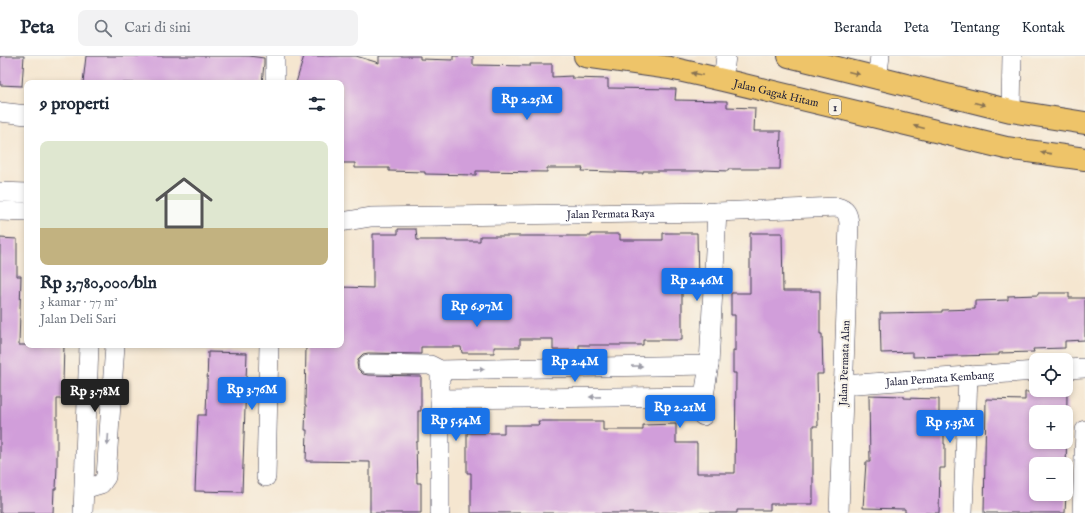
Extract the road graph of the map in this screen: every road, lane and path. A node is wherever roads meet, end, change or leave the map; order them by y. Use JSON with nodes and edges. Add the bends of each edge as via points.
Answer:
{"nodes":[{"id":1,"x":275,"y":56,"type":"edge"},
{"id":2,"x":585,"y":56,"type":"edge"},
{"id":3,"x":726,"y":56,"type":"edge"},
{"id":4,"x":789,"y":56,"type":"edge"},
{"id":5,"x":880,"y":56,"type":"edge"},
{"id":6,"x":1012,"y":56,"type":"edge"},
{"id":7,"x":877,"y":79,"type":"junction"},
{"id":8,"x":275,"y":80,"type":"edge"},
{"id":9,"x":723,"y":80,"type":"junction"},
{"id":10,"x":1011,"y":111,"type":"junction"},
{"id":11,"x":0,"y":112,"type":"edge"},
{"id":12,"x":24,"y":115,"type":"edge"},
{"id":13,"x":1085,"y":123,"type":"edge"},
{"id":14,"x":1085,"y":159,"type":"edge"},
{"id":15,"x":0,"y":192,"type":"edge"},
{"id":16,"x":24,"y":193,"type":"edge"},
{"id":17,"x":344,"y":210,"type":"edge"},
{"id":18,"x":0,"y":211,"type":"edge"},
{"id":19,"x":24,"y":212,"type":"edge"},
{"id":20,"x":717,"y":212,"type":"junction"},
{"id":21,"x":848,"y":214,"type":"joint"},
{"id":22,"x":371,"y":217,"type":"junction"},
{"id":23,"x":344,"y":222,"type":"edge"},
{"id":24,"x":89,"y":348,"type":"edge"},
{"id":25,"x":115,"y":348,"type":"edge"},
{"id":26,"x":269,"y":348,"type":"edge"},
{"id":27,"x":368,"y":364,"type":"dead end"},
{"id":28,"x":709,"y":365,"type":"junction"},
{"id":29,"x":1085,"y":368,"type":"edge"},
{"id":30,"x":1073,"y":369,"type":"edge"},
{"id":31,"x":440,"y":370,"type":"junction"},
{"id":32,"x":1029,"y":371,"type":"edge"},
{"id":33,"x":968,"y":375,"type":"junction"},
{"id":34,"x":843,"y":385,"type":"junction"},
{"id":35,"x":704,"y":396,"type":"junction"},
{"id":36,"x":440,"y":399,"type":"junction"},
{"id":37,"x":703,"y":416,"type":"dead end"},
{"id":38,"x":1085,"y":430,"type":"edge"},
{"id":39,"x":266,"y":477,"type":"dead end"},
{"id":40,"x":84,"y":489,"type":"junction"},
{"id":41,"x":83,"y":513,"type":"edge"},
{"id":42,"x":440,"y":513,"type":"edge"},
{"id":43,"x":839,"y":513,"type":"edge"},
{"id":44,"x":963,"y":513,"type":"edge"},
{"id":45,"x":1082,"y":513,"type":"edge"}],
"edges":[{"from":1,"to":8,"type":"street"},
{"from":9,"to":2,"type":"highway","name":"Jalan Gagak Hitam","number":"1","one_way":true,"via":[[670,68]]},
{"from":3,"to":9,"type":"street"},
{"from":4,"to":7,"type":"highway","one_way":true},
{"from":5,"to":7,"type":"street"},
{"from":6,"to":10,"type":"street"},
{"from":7,"to":10,"type":"highway","one_way":true},
{"from":14,"to":9,"type":"highway","name":"Jalan Gagak Hitam","number":"1","one_way":true,"via":[[1006,148]]},
{"from":10,"to":13,"type":"highway"},
{"from":11,"to":12,"type":"street"},
{"from":15,"to":16,"type":"street"},
{"from":17,"to":22,"type":"street","name":"Jalan Permata Raya"},
{"from":18,"to":19,"type":"street"},
{"from":20,"to":21,"type":"street","name":"Jalan Permata Raya","via":[[837,207]]},
{"from":20,"to":22,"type":"street","name":"Jalan Permata Raya"},
{"from":20,"to":28,"type":"street"},
{"from":21,"to":34,"type":"street","name":"Jalan Permata Alan"},
{"from":22,"to":23,"type":"street","name":"Jalan Permata Raya"},
{"from":24,"to":40,"type":"street"},
{"from":25,"to":40,"type":"street","one_way":true,"via":[[106,477],[101,484]]},
{"from":26,"to":39,"type":"street"},
{"from":27,"to":31,"type":"street","via":[[430,365]]},
{"from":31,"to":28,"type":"street","one_way":true},
{"from":28,"to":35,"type":"street"},
{"from":29,"to":30,"type":"street"},
{"from":31,"to":36,"type":"street"},
{"from":32,"to":33,"type":"street","name":"Jalan Permata Kembang"},
{"from":33,"to":34,"type":"street","name":"Jalan Permata Kembang"},
{"from":33,"to":44,"type":"street"},
{"from":34,"to":43,"type":"street","name":"Jalan Permata Alan"},
{"from":35,"to":36,"type":"street","one_way":true},
{"from":35,"to":37,"type":"street"},
{"from":36,"to":42,"type":"street"},
{"from":38,"to":45,"type":"street"},
{"from":40,"to":41,"type":"street"}]}
